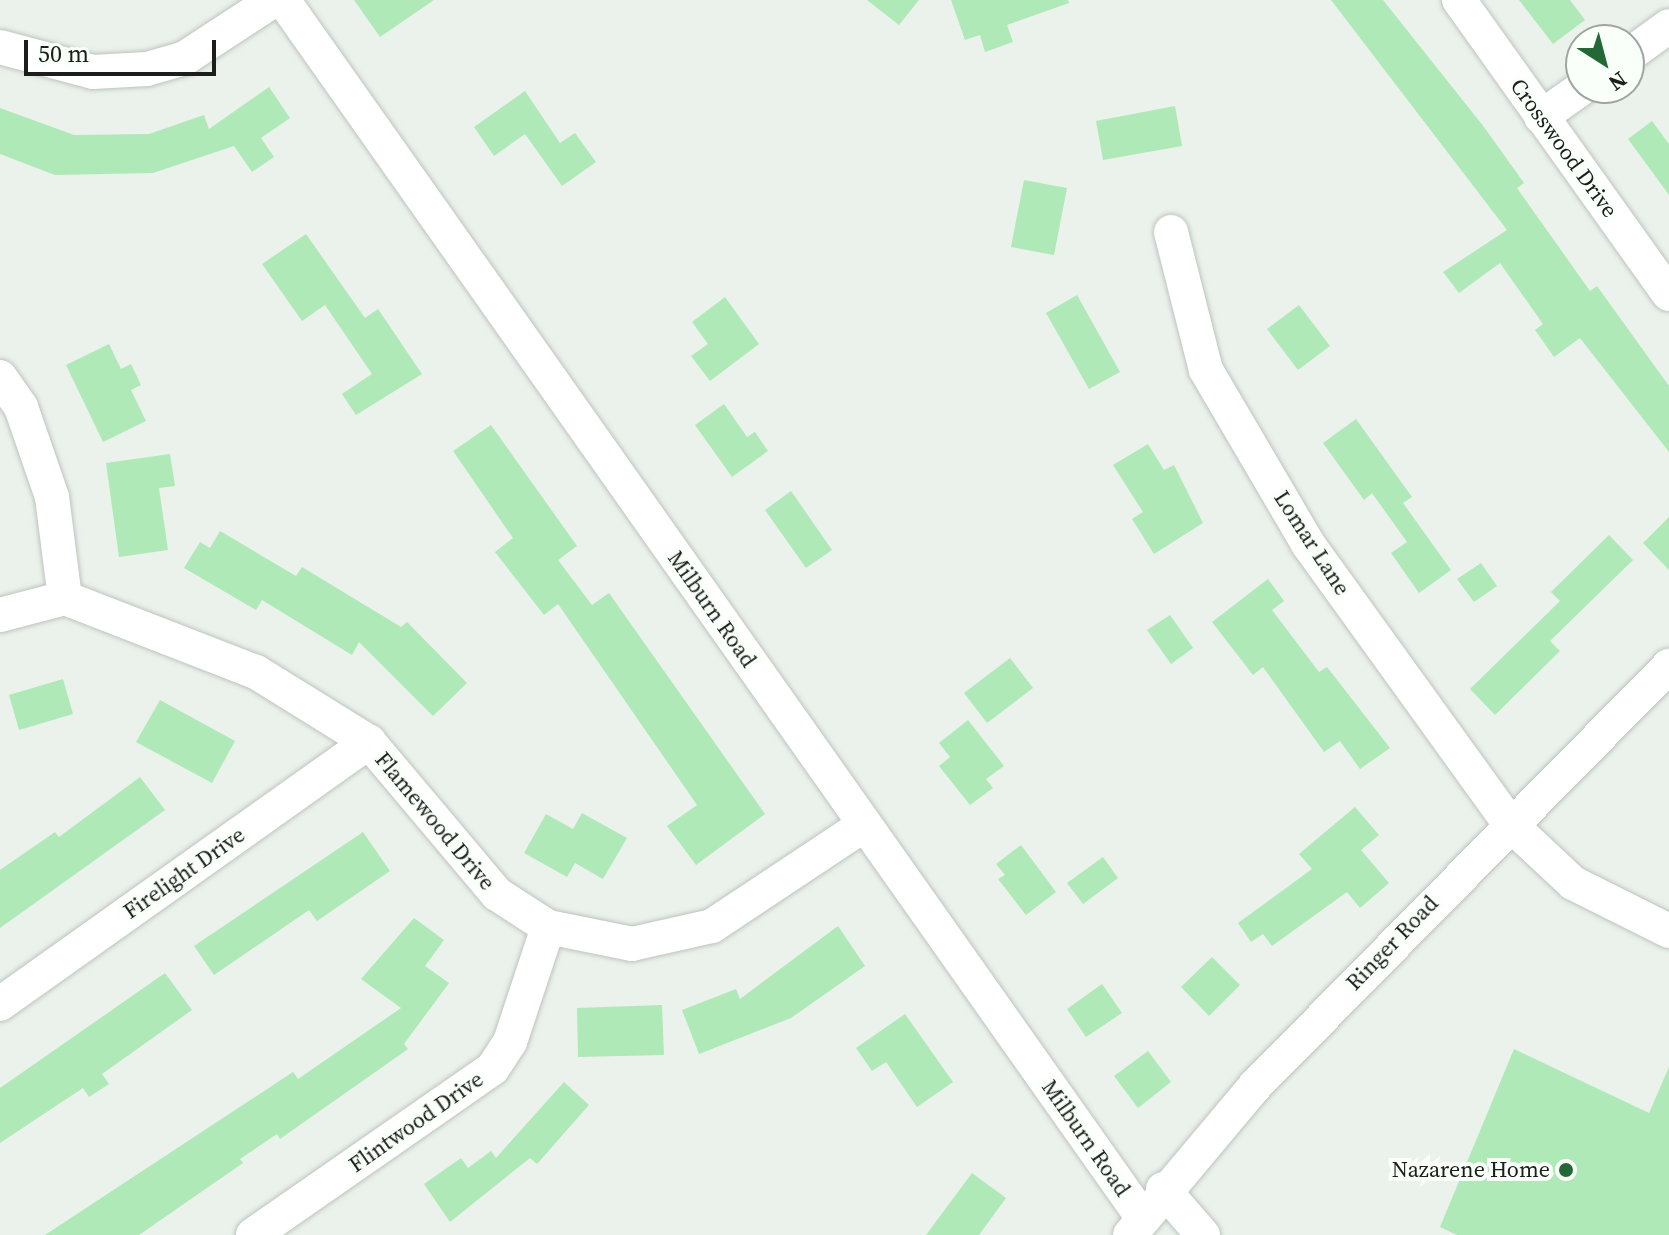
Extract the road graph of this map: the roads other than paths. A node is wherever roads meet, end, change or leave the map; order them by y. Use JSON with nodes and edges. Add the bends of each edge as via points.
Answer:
{"nodes":[{"id":1,"x":274,"y":0,"type":"edge"},
{"id":2,"x":283,"y":0,"type":"edge"},
{"id":3,"x":1459,"y":0,"type":"edge"},
{"id":4,"x":1669,"y":26,"type":"edge"},
{"id":5,"x":1645,"y":43,"type":"edge"},
{"id":6,"x":0,"y":47,"type":"edge"},
{"id":7,"x":1565,"y":100,"type":"edge"},
{"id":8,"x":1541,"y":117,"type":"junction"},
{"id":9,"x":1171,"y":232,"type":"dead end"},
{"id":10,"x":1669,"y":294,"type":"edge"},
{"id":11,"x":0,"y":377,"type":"edge"},
{"id":12,"x":65,"y":598,"type":"junction"},
{"id":13,"x":0,"y":615,"type":"edge"},
{"id":14,"x":1669,"y":666,"type":"edge"},
{"id":15,"x":369,"y":742,"type":"junction"},
{"id":16,"x":864,"y":825,"type":"junction"},
{"id":17,"x":1511,"y":825,"type":"junction"},
{"id":18,"x":548,"y":927,"type":"junction"},
{"id":19,"x":1669,"y":931,"type":"edge"},
{"id":20,"x":0,"y":1004,"type":"edge"},
{"id":21,"x":1163,"y":1189,"type":"junction"},
{"id":22,"x":1136,"y":1226,"type":"edge"},
{"id":23,"x":253,"y":1235,"type":"edge"},
{"id":24,"x":1203,"y":1235,"type":"edge"}],
"edges":[{"from":1,"to":6,"type":"street","via":[[185,58],[147,69],[93,72]]},
{"from":2,"to":16,"type":"street","name":"Milburn Road"},
{"from":3,"to":8,"type":"street","name":"Crosswood Drive"},
{"from":4,"to":5,"type":"street"},
{"from":7,"to":8,"type":"street"},
{"from":8,"to":10,"type":"street","name":"Crosswood Drive"},
{"from":9,"to":17,"type":"street","name":"Lomar Lane","via":[[1206,370],[1308,544]]},
{"from":11,"to":12,"type":"street","via":[[21,407],[52,497]]},
{"from":12,"to":13,"type":"street"},
{"from":12,"to":15,"type":"street","name":"Flamewood Drive","via":[[256,672]]},
{"from":14,"to":17,"type":"street","name":"Ringer Road"},
{"from":15,"to":18,"type":"street","name":"Flamewood Drive","via":[[497,894]]},
{"from":15,"to":20,"type":"street","name":"Firelight Drive"},
{"from":16,"to":18,"type":"street","name":"Flamewood Drive","via":[[712,926],[632,944]]},
{"from":16,"to":22,"type":"street","name":"Milburn Road"},
{"from":17,"to":19,"type":"street","name":"Lomar Lane","via":[[1573,883]]},
{"from":17,"to":21,"type":"street","name":"Ringer Road","via":[[1353,982]]},
{"from":18,"to":23,"type":"street","name":"Flintwood Drive","via":[[510,1042],[493,1068]]},
{"from":21,"to":22,"type":"street","name":"Ringer Road"},
{"from":21,"to":24,"type":"street"}]}
